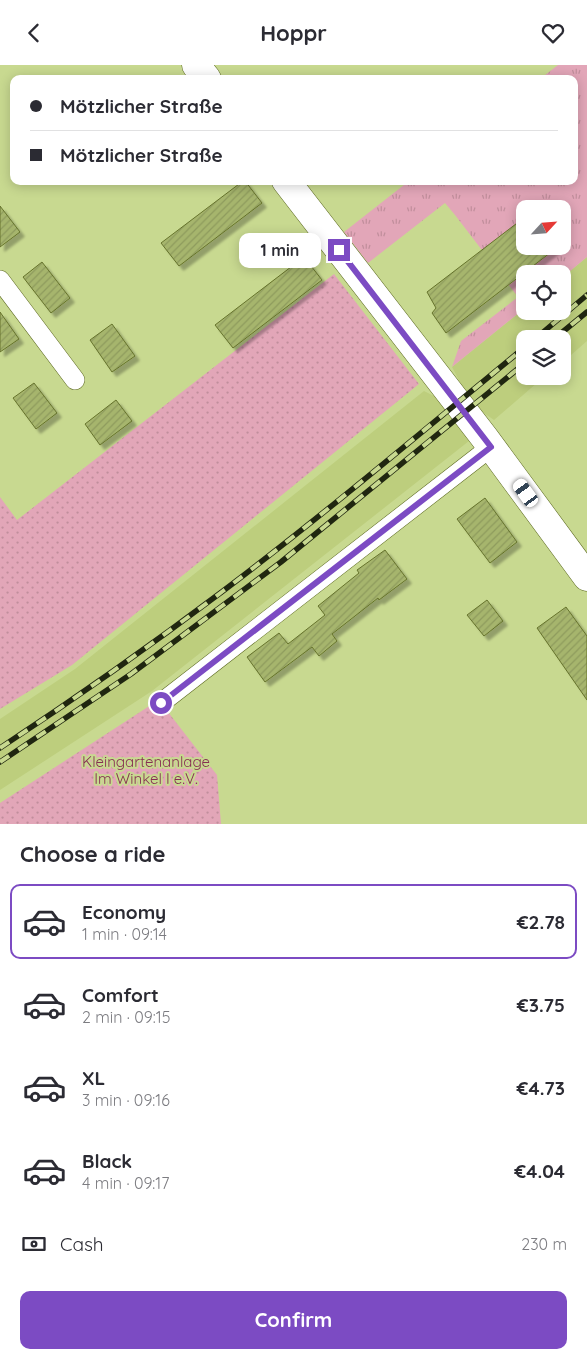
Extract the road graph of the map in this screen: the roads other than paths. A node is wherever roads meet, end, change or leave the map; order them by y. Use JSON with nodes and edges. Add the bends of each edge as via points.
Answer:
{"nodes":[{"id":1,"x":196,"y":65,"type":"edge"},
{"id":2,"x":204,"y":75,"type":"edge"},
{"id":3,"x":289,"y":185,"type":"edge"},
{"id":4,"x":0,"y":280,"type":"edge"},
{"id":5,"x":75,"y":380,"type":"dead end"},
{"id":6,"x":491,"y":447,"type":"junction"},
{"id":7,"x":585,"y":571,"type":"edge"},
{"id":8,"x":161,"y":703,"type":"dead end"}],
"edges":[{"from":1,"to":2,"type":"street"},
{"from":3,"to":6,"type":"street"},
{"from":4,"to":5,"type":"street"},
{"from":6,"to":7,"type":"street"},
{"from":6,"to":8,"type":"street"}]}
